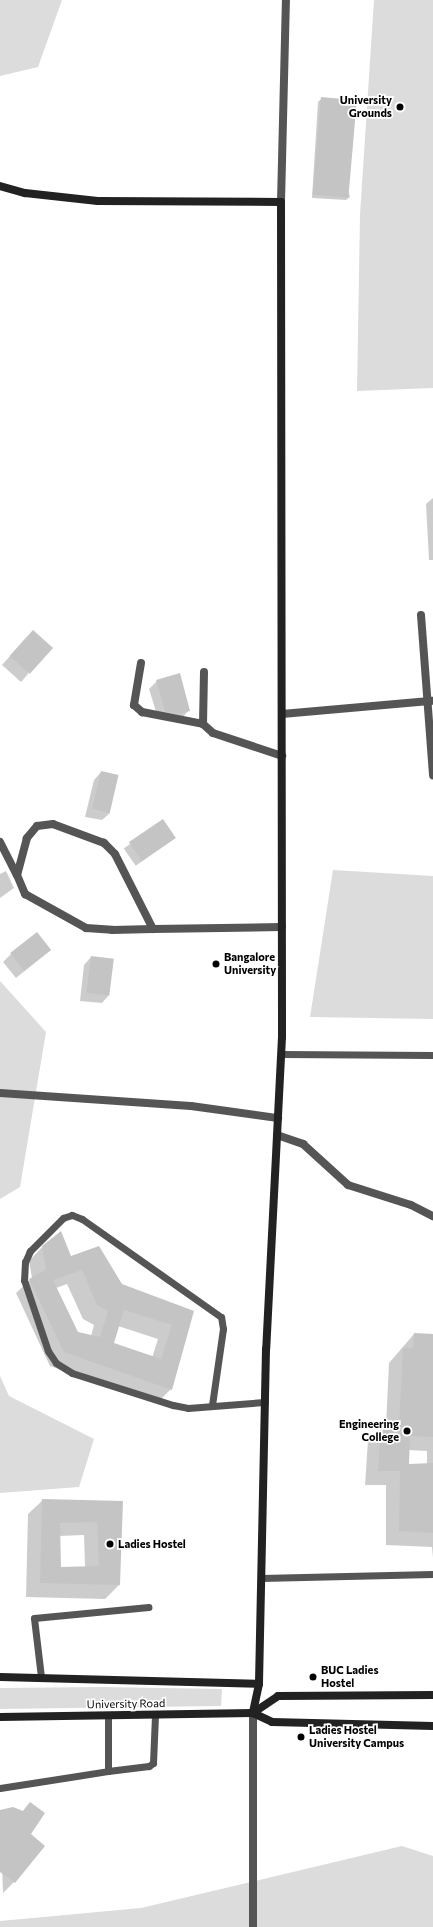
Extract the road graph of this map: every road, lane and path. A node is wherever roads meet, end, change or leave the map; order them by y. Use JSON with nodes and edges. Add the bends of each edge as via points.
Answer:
{"nodes":[{"id":1,"x":286,"y":0,"type":"edge"},
{"id":2,"x":0,"y":186,"type":"edge"},
{"id":3,"x":281,"y":202,"type":"junction"},
{"id":4,"x":421,"y":615,"type":"dead end"},
{"id":5,"x":141,"y":663,"type":"dead end"},
{"id":6,"x":204,"y":672,"type":"dead end"},
{"id":7,"x":430,"y":702,"type":"edge"},
{"id":8,"x":282,"y":714,"type":"junction"},
{"id":9,"x":204,"y":724,"type":"junction"},
{"id":10,"x":282,"y":756,"type":"junction"},
{"id":11,"x":433,"y":776,"type":"edge"},
{"id":12,"x":0,"y":842,"type":"edge"},
{"id":13,"x":17,"y":875,"type":"junction"},
{"id":14,"x":282,"y":927,"type":"junction"},
{"id":15,"x":153,"y":929,"type":"junction"},
{"id":16,"x":281,"y":1054,"type":"junction"},
{"id":17,"x":433,"y":1054,"type":"edge"},
{"id":18,"x":0,"y":1093,"type":"edge"},
{"id":19,"x":278,"y":1118,"type":"junction"},
{"id":20,"x":277,"y":1135,"type":"junction"},
{"id":21,"x":433,"y":1216,"type":"edge"},
{"id":22,"x":265,"y":1402,"type":"junction"},
{"id":23,"x":212,"y":1406,"type":"junction"},
{"id":24,"x":433,"y":1574,"type":"edge"},
{"id":25,"x":261,"y":1578,"type":"junction"},
{"id":26,"x":148,"y":1607,"type":"dead end"},
{"id":27,"x":0,"y":1677,"type":"edge"},
{"id":28,"x":41,"y":1677,"type":"junction"},
{"id":29,"x":259,"y":1684,"type":"junction"},
{"id":30,"x":433,"y":1695,"type":"edge"},
{"id":31,"x":253,"y":1713,"type":"junction"},
{"id":32,"x":155,"y":1715,"type":"junction"},
{"id":33,"x":108,"y":1716,"type":"junction"},
{"id":34,"x":0,"y":1717,"type":"edge"},
{"id":35,"x":433,"y":1726,"type":"edge"},
{"id":36,"x":108,"y":1771,"type":"junction"},
{"id":37,"x":0,"y":1788,"type":"edge"},
{"id":38,"x":253,"y":1927,"type":"edge"}],
"edges":[{"from":1,"to":3,"type":"street"},
{"from":2,"to":3,"type":"street","via":[[25,193],[98,201]]},
{"from":3,"to":8,"type":"street"},
{"from":4,"to":7,"type":"street"},
{"from":5,"to":9,"type":"street","via":[[134,705],[164,719]]},
{"from":6,"to":9,"type":"street"},
{"from":7,"to":8,"type":"street"},
{"from":7,"to":11,"type":"street"},
{"from":8,"to":10,"type":"street"},
{"from":9,"to":10,"type":"street","via":[[213,733]]},
{"from":10,"to":14,"type":"street"},
{"from":12,"to":13,"type":"street"},
{"from":13,"to":15,"type":"street","via":[[25,894],[86,928]]},
{"from":13,"to":15,"type":"street","via":[[27,838],[37,826],[52,824],[91,836],[115,854]]},
{"from":14,"to":15,"type":"street"},
{"from":14,"to":16,"type":"street"},
{"from":16,"to":17,"type":"lane"},
{"from":16,"to":19,"type":"street"},
{"from":18,"to":19,"type":"street","via":[[191,1106]]},
{"from":19,"to":20,"type":"street"},
{"from":20,"to":21,"type":"street","via":[[304,1144],[348,1185],[411,1205]]},
{"from":20,"to":22,"type":"street"},
{"from":22,"to":23,"type":"lane"},
{"from":22,"to":25,"type":"street"},
{"from":23,"to":23,"type":"lane","via":[[173,1405],[72,1373],[56,1364],[48,1351],[24,1280],[24,1268],[30,1251],[63,1218],[72,1215],[82,1220],[221,1317],[223,1329]]},
{"from":24,"to":25,"type":"lane"},
{"from":25,"to":29,"type":"street"},
{"from":26,"to":28,"type":"lane","via":[[34,1618]]},
{"from":27,"to":28,"type":"street"},
{"from":28,"to":29,"type":"street"},
{"from":29,"to":31,"type":"street"},
{"from":30,"to":31,"type":"street","via":[[278,1696]]},
{"from":31,"to":32,"type":"street","name":"University Road"},
{"from":31,"to":35,"type":"street","name":"University Road","via":[[272,1722]]},
{"from":31,"to":38,"type":"street"},
{"from":32,"to":33,"type":"street","name":"University Road"},
{"from":32,"to":36,"type":"lane","via":[[153,1763],[149,1766]]},
{"from":33,"to":34,"type":"street","name":"University Road"},
{"from":33,"to":36,"type":"lane"},
{"from":36,"to":37,"type":"lane"}]}
